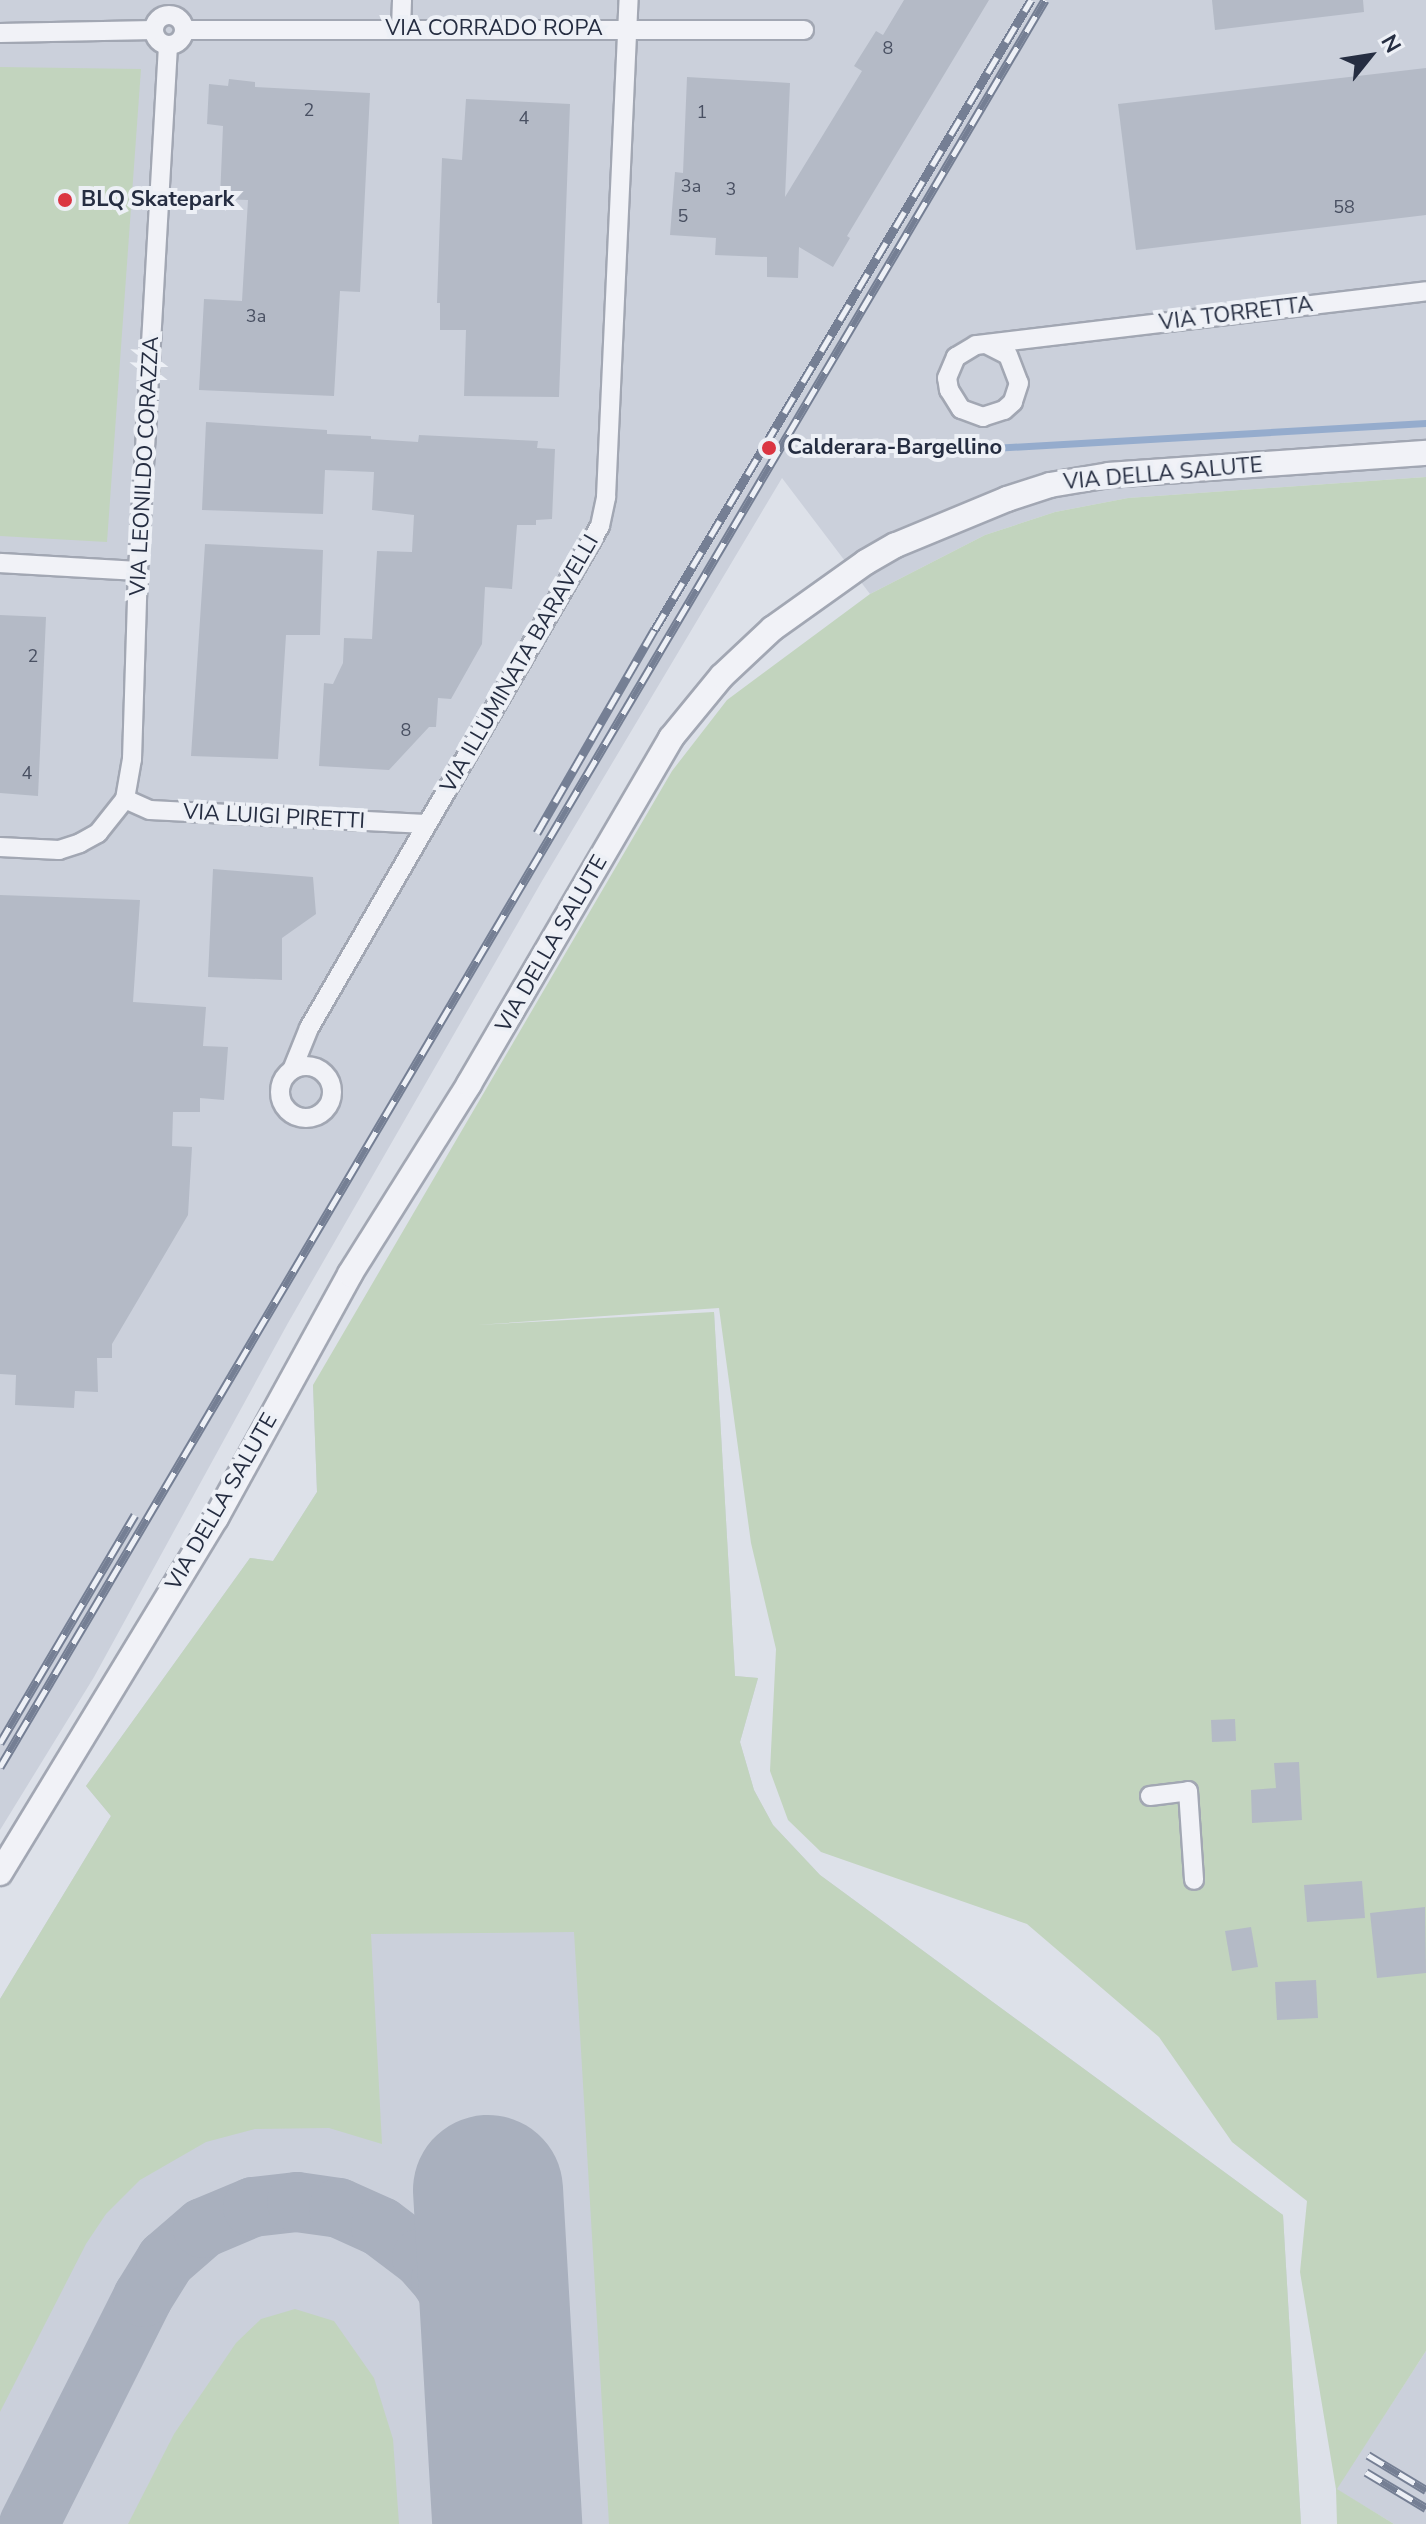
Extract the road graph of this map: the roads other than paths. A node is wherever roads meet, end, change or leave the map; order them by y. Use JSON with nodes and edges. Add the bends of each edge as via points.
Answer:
{"nodes":[{"id":1,"x":402,"y":0,"type":"edge"},
{"id":2,"x":629,"y":0,"type":"edge"},
{"id":3,"x":170,"y":8,"type":"edge"},
{"id":4,"x":627,"y":28,"type":"junction"},
{"id":5,"x":401,"y":29,"type":"junction"},
{"id":6,"x":154,"y":30,"type":"junction"},
{"id":7,"x":185,"y":30,"type":"junction"},
{"id":8,"x":804,"y":30,"type":"dead end"},
{"id":9,"x":0,"y":33,"type":"edge"},
{"id":10,"x":168,"y":46,"type":"junction"},
{"id":11,"x":1426,"y":291,"type":"edge"},
{"id":12,"x":1047,"y":336,"type":"junction"},
{"id":13,"x":988,"y":345,"type":"junction"},
{"id":14,"x":1018,"y":373,"type":"junction"},
{"id":15,"x":1426,"y":453,"type":"edge"},
{"id":16,"x":0,"y":563,"type":"edge"},
{"id":17,"x":138,"y":571,"type":"junction"},
{"id":18,"x":125,"y":799,"type":"junction"},
{"id":19,"x":426,"y":824,"type":"junction"},
{"id":20,"x":0,"y":847,"type":"edge"},
{"id":21,"x":292,"y":1070,"type":"dead end"},
{"id":22,"x":1150,"y":1796,"type":"dead end"},
{"id":23,"x":0,"y":1873,"type":"edge"},
{"id":24,"x":1194,"y":1880,"type":"dead end"}],
"edges":[{"from":1,"to":5,"type":"street"},
{"from":2,"to":4,"type":"street","name":"VIA ILLUMINATA BARAVELLI"},
{"from":3,"to":6,"type":"street"},
{"from":3,"to":7,"type":"street"},
{"from":4,"to":5,"type":"street","name":"VIA CORRADO ROPA"},
{"from":4,"to":8,"type":"street","name":"VIA CORRADO ROPA"},
{"from":4,"to":19,"type":"street","name":"VIA ILLUMINATA BARAVELLI","via":[[606,497],[600,526]]},
{"from":5,"to":7,"type":"street","name":"VIA CORRADO ROPA"},
{"from":6,"to":9,"type":"street"},
{"from":6,"to":10,"type":"street","via":[[160,43]]},
{"from":7,"to":10,"type":"street","via":[[178,43]]},
{"from":10,"to":17,"type":"street","name":"VIA LEONILDO CORAZZA"},
{"from":11,"to":12,"type":"street","name":"VIA TORRETTA"},
{"from":12,"to":13,"type":"street","name":"VIA TORRETTA"},
{"from":12,"to":14,"type":"street","name":"VIA TORRETTA"},
{"from":13,"to":14,"type":"street","via":[[1008,355]]},
{"from":13,"to":14,"type":"street","name":"VIA TORRETTA","via":[[965,350],[950,367],[949,390],[961,409],[983,417],[1004,410],[1017,393]]},
{"from":15,"to":23,"type":"street","name":"VIA DELLA SALUTE","via":[[1109,475],[1050,485],[896,545],[866,562],[772,629],[722,676],[671,738],[469,1084],[350,1274],[216,1518]]},
{"from":16,"to":17,"type":"street"},
{"from":17,"to":18,"type":"street","name":"VIA LEONILDO CORAZZA","via":[[132,759]]},
{"from":18,"to":19,"type":"street","name":"VIA LUIGI PIRETTI","via":[[150,810]]},
{"from":18,"to":20,"type":"street","name":"VIA LEONILDO CORAZZA","via":[[98,833],[59,850]]},
{"from":19,"to":21,"type":"street","name":"VIA ILLUMINATA BARAVELLI","via":[[309,1028]]},
{"from":22,"to":24,"type":"street","via":[[1188,1791]]}]}
